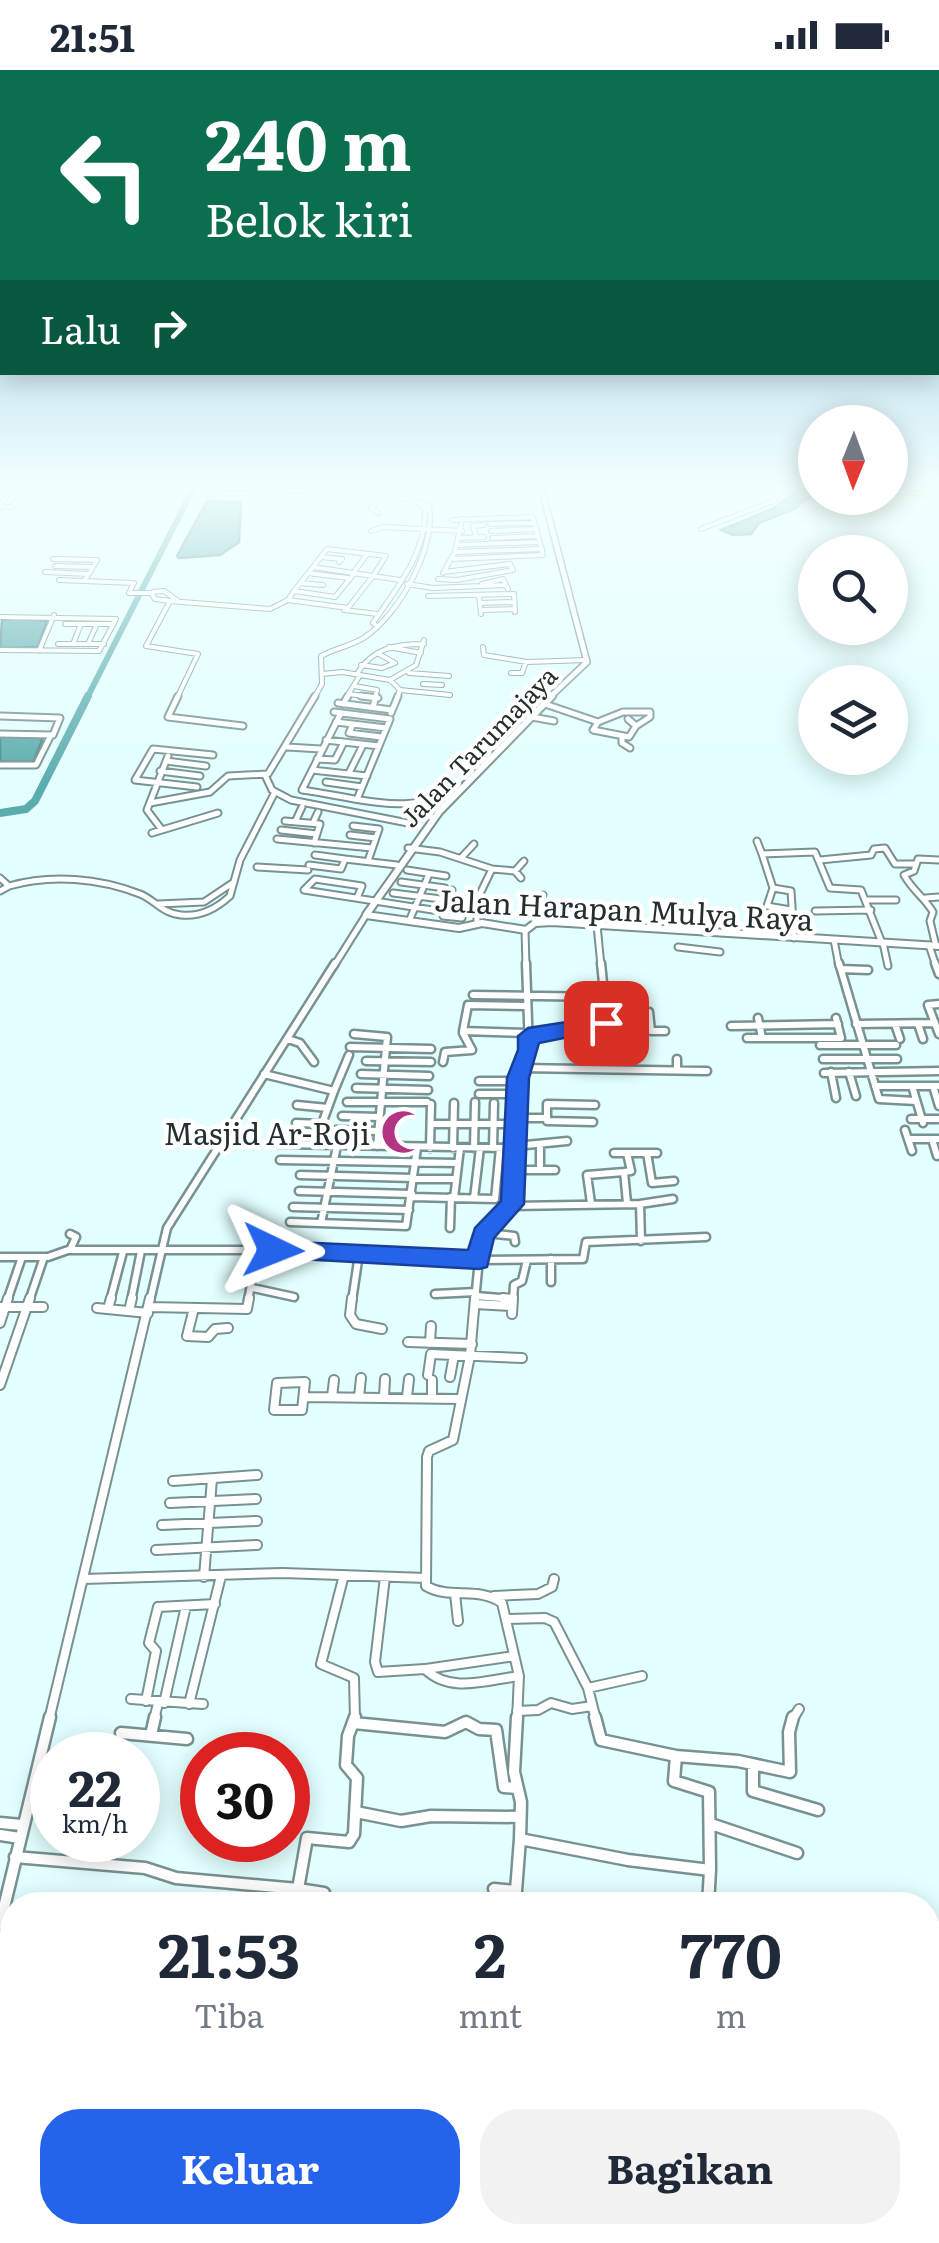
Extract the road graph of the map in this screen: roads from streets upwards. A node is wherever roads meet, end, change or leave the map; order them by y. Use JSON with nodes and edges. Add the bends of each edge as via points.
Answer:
{"nodes":[{"id":1,"x":133,"y":584,"type":"edge"},
{"id":2,"x":299,"y":584,"type":"edge"},
{"id":3,"x":317,"y":584,"type":"edge"},
{"id":4,"x":345,"y":584,"type":"edge"},
{"id":5,"x":367,"y":584,"type":"edge"},
{"id":6,"x":399,"y":584,"type":"edge"},
{"id":7,"x":407,"y":584,"type":"edge"},
{"id":8,"x":410,"y":584,"type":"edge"},
{"id":9,"x":436,"y":584,"type":"edge"},
{"id":10,"x":565,"y":584,"type":"edge"},
{"id":11,"x":324,"y":585,"type":"dead end"},
{"id":12,"x":476,"y":586,"type":"junction"},
{"id":13,"x":507,"y":587,"type":"dead end"},
{"id":14,"x":434,"y":588,"type":"junction"},
{"id":15,"x":294,"y":592,"type":"junction"},
{"id":16,"x":396,"y":592,"type":"junction"},
{"id":17,"x":148,"y":593,"type":"junction"},
{"id":18,"x":479,"y":595,"type":"junction"},
{"id":19,"x":335,"y":597,"type":"junction"},
{"id":20,"x":288,"y":600,"type":"junction"},
{"id":21,"x":356,"y":600,"type":"junction"},
{"id":22,"x":170,"y":601,"type":"junction"},
{"id":23,"x":178,"y":602,"type":"junction"},
{"id":24,"x":279,"y":602,"type":"junction"},
{"id":25,"x":514,"y":602,"type":"junction"},
{"id":26,"x":480,"y":603,"type":"junction"},
{"id":27,"x":378,"y":614,"type":"junction"},
{"id":28,"x":54,"y":615,"type":"junction"},
{"id":29,"x":68,"y":616,"type":"junction"},
{"id":30,"x":0,"y":617,"type":"edge"},
{"id":31,"x":66,"y":624,"type":"junction"},
{"id":32,"x":82,"y":624,"type":"junction"},
{"id":33,"x":97,"y":624,"type":"junction"},
{"id":34,"x":114,"y":624,"type":"junction"},
{"id":35,"x":377,"y":626,"type":"junction"},
{"id":36,"x":58,"y":644,"type":"junction"},
{"id":37,"x":73,"y":644,"type":"junction"},
{"id":38,"x":88,"y":644,"type":"junction"},
{"id":39,"x":104,"y":644,"type":"junction"},
{"id":40,"x":388,"y":646,"type":"junction"},
{"id":41,"x":483,"y":647,"type":"dead end"},
{"id":42,"x":0,"y":650,"type":"edge"},
{"id":43,"x":39,"y":651,"type":"junction"},
{"id":44,"x":55,"y":651,"type":"junction"},
{"id":45,"x":376,"y":652,"type":"junction"},
{"id":46,"x":421,"y":653,"type":"junction"},
{"id":47,"x":585,"y":660,"type":"junction"},
{"id":48,"x":392,"y":661,"type":"junction"},
{"id":49,"x":406,"y":661,"type":"dead end"},
{"id":50,"x":362,"y":662,"type":"junction"},
{"id":51,"x":526,"y":662,"type":"junction"},
{"id":52,"x":510,"y":672,"type":"dead end"},
{"id":53,"x":322,"y":674,"type":"junction"},
{"id":54,"x":358,"y":674,"type":"junction"},
{"id":55,"x":407,"y":674,"type":"junction"},
{"id":56,"x":390,"y":680,"type":"junction"},
{"id":57,"x":442,"y":684,"type":"junction"},
{"id":58,"x":354,"y":686,"type":"junction"},
{"id":59,"x":399,"y":690,"type":"junction"},
{"id":60,"x":420,"y":692,"type":"junction"},
{"id":61,"x":349,"y":694,"type":"junction"},
{"id":62,"x":440,"y":694,"type":"junction"},
{"id":63,"x":450,"y":695,"type":"dead end"},
{"id":64,"x":378,"y":698,"type":"junction"},
{"id":65,"x":545,"y":704,"type":"junction"},
{"id":66,"x":373,"y":707,"type":"junction"},
{"id":67,"x":0,"y":716,"type":"edge"},
{"id":68,"x":10,"y":716,"type":"junction"},
{"id":69,"x":26,"y":717,"type":"junction"},
{"id":70,"x":44,"y":717,"type":"junction"},
{"id":71,"x":532,"y":717,"type":"junction"},
{"id":72,"x":628,"y":719,"type":"dead end"},
{"id":73,"x":554,"y":720,"type":"dead end"},
{"id":74,"x":336,"y":722,"type":"junction"},
{"id":75,"x":598,"y":722,"type":"junction"},
{"id":76,"x":353,"y":724,"type":"junction"},
{"id":77,"x":243,"y":726,"type":"dead end"},
{"id":78,"x":636,"y":726,"type":"junction"},
{"id":79,"x":386,"y":728,"type":"junction"},
{"id":80,"x":1,"y":734,"type":"edge"},
{"id":81,"x":20,"y":734,"type":"junction"},
{"id":82,"x":37,"y":734,"type":"junction"},
{"id":83,"x":51,"y":735,"type":"junction"},
{"id":84,"x":382,"y":737,"type":"junction"},
{"id":85,"x":622,"y":737,"type":"junction"},
{"id":86,"x":346,"y":738,"type":"junction"},
{"id":87,"x":326,"y":740,"type":"junction"},
{"id":88,"x":362,"y":745,"type":"junction"},
{"id":89,"x":379,"y":746,"type":"junction"},
{"id":90,"x":286,"y":747,"type":"junction"},
{"id":91,"x":630,"y":748,"type":"dead end"},
{"id":92,"x":321,"y":749,"type":"junction"},
{"id":93,"x":213,"y":755,"type":"dead end"},
{"id":94,"x":317,"y":758,"type":"junction"},
{"id":95,"x":0,"y":765,"type":"edge"},
{"id":96,"x":206,"y":766,"type":"dead end"},
{"id":97,"x":312,"y":770,"type":"junction"},
{"id":98,"x":160,"y":771,"type":"junction"},
{"id":99,"x":348,"y":773,"type":"junction"},
{"id":100,"x":200,"y":776,"type":"dead end"},
{"id":101,"x":265,"y":776,"type":"junction"},
{"id":102,"x":367,"y":776,"type":"junction"},
{"id":103,"x":156,"y":784,"type":"junction"},
{"id":104,"x":362,"y":787,"type":"junction"},
{"id":105,"x":196,"y":788,"type":"dead end"},
{"id":106,"x":275,"y":792,"type":"junction"},
{"id":107,"x":320,"y":793,"type":"junction"},
{"id":108,"x":358,"y":797,"type":"junction"},
{"id":109,"x":150,"y":803,"type":"junction"},
{"id":110,"x":302,"y":808,"type":"dead end"},
{"id":111,"x":319,"y":809,"type":"junction"},
{"id":112,"x":218,"y":813,"type":"dead end"},
{"id":113,"x":429,"y":817,"type":"junction"},
{"id":114,"x":285,"y":821,"type":"dead end"},
{"id":115,"x":295,"y":822,"type":"junction"},
{"id":116,"x":313,"y":824,"type":"junction"},
{"id":117,"x":353,"y":826,"type":"dead end"},
{"id":118,"x":162,"y":830,"type":"junction"},
{"id":119,"x":281,"y":830,"type":"dead end"},
{"id":120,"x":152,"y":833,"type":"dead end"},
{"id":121,"x":317,"y":834,"type":"junction"},
{"id":122,"x":350,"y":835,"type":"dead end"},
{"id":123,"x":376,"y":838,"type":"junction"},
{"id":124,"x":277,"y":839,"type":"dead end"},
{"id":125,"x":757,"y":841,"type":"dead end"},
{"id":126,"x":314,"y":842,"type":"junction"},
{"id":127,"x":474,"y":844,"type":"dead end"},
{"id":128,"x":372,"y":848,"type":"junction"},
{"id":129,"x":408,"y":848,"type":"junction"},
{"id":130,"x":762,"y":854,"type":"junction"},
{"id":131,"x":315,"y":855,"type":"dead end"},
{"id":132,"x":461,"y":858,"type":"junction"},
{"id":133,"x":345,"y":859,"type":"junction"},
{"id":134,"x":935,"y":859,"type":"edge"},
{"id":135,"x":820,"y":860,"type":"junction"},
{"id":136,"x":524,"y":861,"type":"dead end"},
{"id":137,"x":368,"y":862,"type":"junction"},
{"id":138,"x":915,"y":864,"type":"junction"},
{"id":139,"x":397,"y":865,"type":"junction"},
{"id":140,"x":319,"y":866,"type":"junction"},
{"id":141,"x":257,"y":867,"type":"dead end"},
{"id":142,"x":337,"y":868,"type":"junction"},
{"id":143,"x":492,"y":869,"type":"junction"},
{"id":144,"x":406,"y":870,"type":"dead end"},
{"id":145,"x":516,"y":871,"type":"junction"},
{"id":146,"x":939,"y":872,"type":"edge"},
{"id":147,"x":429,"y":874,"type":"junction"},
{"id":148,"x":446,"y":876,"type":"dead end"},
{"id":149,"x":316,"y":877,"type":"dead end"},
{"id":150,"x":0,"y":878,"type":"edge"},
{"id":151,"x":333,"y":878,"type":"dead end"},
{"id":152,"x":522,"y":878,"type":"dead end"},
{"id":153,"x":402,"y":882,"type":"dead end"},
{"id":154,"x":425,"y":885,"type":"junction"},
{"id":155,"x":9,"y":886,"type":"junction"},
{"id":156,"x":773,"y":888,"type":"junction"},
{"id":157,"x":470,"y":890,"type":"dead end"},
{"id":158,"x":0,"y":891,"type":"edge"},
{"id":159,"x":393,"y":893,"type":"dead end"},
{"id":160,"x":543,"y":895,"type":"dead end"},
{"id":161,"x":420,"y":896,"type":"junction"},
{"id":162,"x":939,"y":897,"type":"edge"},
{"id":163,"x":357,"y":898,"type":"junction"},
{"id":164,"x":925,"y":898,"type":"junction"},
{"id":165,"x":441,"y":899,"type":"dead end"},
{"id":166,"x":866,"y":900,"type":"junction"},
{"id":167,"x":896,"y":900,"type":"dead end"},
{"id":168,"x":374,"y":901,"type":"junction"},
{"id":169,"x":416,"y":908,"type":"junction"},
{"id":170,"x":792,"y":910,"type":"junction"},
{"id":171,"x":871,"y":910,"type":"junction"},
{"id":172,"x":439,"y":911,"type":"dead end"},
{"id":173,"x":816,"y":911,"type":"dead end"},
{"id":174,"x":366,"y":915,"type":"junction"},
{"id":175,"x":410,"y":919,"type":"junction"},
{"id":176,"x":448,"y":921,"type":"junction"},
{"id":177,"x":921,"y":921,"type":"dead end"},
{"id":178,"x":930,"y":922,"type":"junction"},
{"id":179,"x":535,"y":923,"type":"junction"},
{"id":180,"x":477,"y":924,"type":"junction"},
{"id":181,"x":596,"y":924,"type":"junction"},
{"id":182,"x":525,"y":930,"type":"junction"},
{"id":183,"x":682,"y":930,"type":"junction"},
{"id":184,"x":794,"y":938,"type":"junction"},
{"id":185,"x":834,"y":940,"type":"junction"},
{"id":186,"x":882,"y":943,"type":"junction"},
{"id":187,"x":934,"y":946,"type":"edge"},
{"id":188,"x":720,"y":952,"type":"dead end"},
{"id":189,"x":888,"y":966,"type":"dead end"},
{"id":190,"x":841,"y":969,"type":"junction"},
{"id":191,"x":868,"y":970,"type":"dead end"},
{"id":192,"x":939,"y":974,"type":"edge"},
{"id":193,"x":473,"y":995,"type":"dead end"},
{"id":194,"x":606,"y":997,"type":"junction"},
{"id":195,"x":526,"y":1002,"type":"junction"},
{"id":196,"x":939,"y":1004,"type":"edge"},
{"id":197,"x":606,"y":1008,"type":"junction"},
{"id":198,"x":758,"y":1022,"type":"junction"},
{"id":199,"x":838,"y":1024,"type":"junction"},
{"id":200,"x":877,"y":1024,"type":"junction"},
{"id":201,"x":895,"y":1024,"type":"junction"},
{"id":202,"x":918,"y":1024,"type":"junction"},
{"id":203,"x":590,"y":1026,"type":"junction"},
{"id":204,"x":731,"y":1026,"type":"dead end"},
{"id":205,"x":937,"y":1026,"type":"edge"},
{"id":206,"x":857,"y":1027,"type":"junction"},
{"id":207,"x":664,"y":1032,"type":"dead end"},
{"id":208,"x":463,"y":1033,"type":"junction"},
{"id":209,"x":354,"y":1034,"type":"dead end"},
{"id":210,"x":528,"y":1034,"type":"junction"},
{"id":211,"x":754,"y":1038,"type":"junction"},
{"id":212,"x":881,"y":1038,"type":"dead end"},
{"id":213,"x":288,"y":1039,"type":"junction"},
{"id":214,"x":924,"y":1039,"type":"dead end"},
{"id":215,"x":591,"y":1040,"type":"dead end"},
{"id":216,"x":820,"y":1046,"type":"dead end"},
{"id":217,"x":862,"y":1046,"type":"junction"},
{"id":218,"x":385,"y":1048,"type":"junction"},
{"id":219,"x":431,"y":1049,"type":"dead end"},
{"id":220,"x":757,"y":1051,"type":"dead end"},
{"id":221,"x":514,"y":1054,"type":"dead end"},
{"id":222,"x":528,"y":1054,"type":"junction"},
{"id":223,"x":823,"y":1058,"type":"dead end"},
{"id":224,"x":866,"y":1058,"type":"junction"},
{"id":225,"x":897,"y":1059,"type":"dead end"},
{"id":226,"x":677,"y":1060,"type":"dead end"},
{"id":227,"x":366,"y":1061,"type":"dead end"},
{"id":228,"x":314,"y":1062,"type":"dead end"},
{"id":229,"x":384,"y":1062,"type":"junction"},
{"id":230,"x":432,"y":1062,"type":"dead end"},
{"id":231,"x":442,"y":1062,"type":"dead end"},
{"id":232,"x":520,"y":1068,"type":"junction"},
{"id":233,"x":677,"y":1070,"type":"junction"},
{"id":234,"x":708,"y":1071,"type":"dead end"},
{"id":235,"x":939,"y":1071,"type":"edge"},
{"id":236,"x":850,"y":1072,"type":"junction"},
{"id":237,"x":870,"y":1072,"type":"junction"},
{"id":238,"x":827,"y":1073,"type":"joint"},
{"id":239,"x":264,"y":1074,"type":"junction"},
{"id":240,"x":361,"y":1074,"type":"dead end"},
{"id":241,"x":384,"y":1074,"type":"junction"},
{"id":242,"x":429,"y":1076,"type":"dead end"},
{"id":243,"x":479,"y":1081,"type":"dead end"},
{"id":244,"x":518,"y":1081,"type":"junction"},
{"id":245,"x":875,"y":1086,"type":"junction"},
{"id":246,"x":912,"y":1086,"type":"junction"},
{"id":247,"x":936,"y":1086,"type":"edge"},
{"id":248,"x":356,"y":1088,"type":"dead end"},
{"id":249,"x":382,"y":1089,"type":"junction"},
{"id":250,"x":428,"y":1090,"type":"dead end"},
{"id":251,"x":334,"y":1091,"type":"junction"},
{"id":252,"x":517,"y":1094,"type":"junction"},
{"id":253,"x":856,"y":1096,"type":"dead end"},
{"id":254,"x":836,"y":1098,"type":"dead end"},
{"id":255,"x":916,"y":1100,"type":"junction"},
{"id":256,"x":347,"y":1102,"type":"dead end"},
{"id":257,"x":380,"y":1102,"type":"junction"},
{"id":258,"x":454,"y":1103,"type":"dead end"},
{"id":259,"x":494,"y":1103,"type":"dead end"},
{"id":260,"x":297,"y":1105,"type":"dead end"},
{"id":261,"x":595,"y":1105,"type":"dead end"},
{"id":262,"x":939,"y":1106,"type":"edge"},
{"id":263,"x":328,"y":1108,"type":"junction"},
{"id":264,"x":342,"y":1116,"type":"dead end"},
{"id":265,"x":379,"y":1117,"type":"junction"},
{"id":266,"x":547,"y":1118,"type":"junction"},
{"id":267,"x":516,"y":1121,"type":"junction"},
{"id":268,"x":912,"y":1121,"type":"dead end"},
{"id":269,"x":923,"y":1121,"type":"junction"},
{"id":270,"x":939,"y":1121,"type":"edge"},
{"id":271,"x":593,"y":1122,"type":"dead end"},
{"id":272,"x":296,"y":1123,"type":"dead end"},
{"id":273,"x":431,"y":1124,"type":"junction"},
{"id":274,"x":454,"y":1124,"type":"junction"},
{"id":275,"x":475,"y":1124,"type":"junction"},
{"id":276,"x":494,"y":1124,"type":"junction"},
{"id":277,"x":320,"y":1128,"type":"joint"},
{"id":278,"x":336,"y":1130,"type":"dead end"},
{"id":279,"x":378,"y":1131,"type":"junction"},
{"id":280,"x":935,"y":1139,"type":"edge"},
{"id":281,"x":567,"y":1142,"type":"dead end"},
{"id":282,"x":280,"y":1144,"type":"dead end"},
{"id":283,"x":337,"y":1146,"type":"junction"},
{"id":284,"x":377,"y":1146,"type":"junction"},
{"id":285,"x":540,"y":1146,"type":"junction"},
{"id":286,"x":516,"y":1147,"type":"junction"},
{"id":287,"x":417,"y":1148,"type":"junction"},
{"id":288,"x":430,"y":1148,"type":"junction"},
{"id":289,"x":457,"y":1148,"type":"junction"},
{"id":290,"x":477,"y":1148,"type":"junction"},
{"id":291,"x":497,"y":1148,"type":"junction"},
{"id":292,"x":912,"y":1152,"type":"dead end"},
{"id":293,"x":627,"y":1153,"type":"junction"},
{"id":294,"x":647,"y":1153,"type":"junction"},
{"id":295,"x":657,"y":1153,"type":"dead end"},
{"id":296,"x":614,"y":1154,"type":"dead end"},
{"id":297,"x":936,"y":1156,"type":"dead end"},
{"id":298,"x":280,"y":1160,"type":"dead end"},
{"id":299,"x":335,"y":1161,"type":"junction"},
{"id":300,"x":458,"y":1163,"type":"junction"},
{"id":301,"x":415,"y":1164,"type":"junction"},
{"id":302,"x":515,"y":1170,"type":"junction"},
{"id":303,"x":540,"y":1170,"type":"junction"},
{"id":304,"x":555,"y":1170,"type":"dead end"},
{"id":305,"x":624,"y":1172,"type":"junction"},
{"id":306,"x":300,"y":1175,"type":"dead end"},
{"id":307,"x":332,"y":1176,"type":"junction"},
{"id":308,"x":413,"y":1179,"type":"junction"},
{"id":309,"x":456,"y":1179,"type":"junction"},
{"id":310,"x":674,"y":1180,"type":"dead end"},
{"id":311,"x":299,"y":1191,"type":"dead end"},
{"id":312,"x":328,"y":1192,"type":"junction"},
{"id":313,"x":412,"y":1196,"type":"junction"},
{"id":314,"x":452,"y":1198,"type":"junction"},
{"id":315,"x":474,"y":1198,"type":"junction"},
{"id":316,"x":673,"y":1198,"type":"dead end"},
{"id":317,"x":627,"y":1203,"type":"junction"},
{"id":318,"x":591,"y":1204,"type":"junction"},
{"id":319,"x":640,"y":1204,"type":"junction"},
{"id":320,"x":511,"y":1206,"type":"junction"},
{"id":321,"x":293,"y":1207,"type":"dead end"},
{"id":322,"x":325,"y":1208,"type":"junction"},
{"id":323,"x":408,"y":1210,"type":"junction"},
{"id":324,"x":290,"y":1222,"type":"dead end"},
{"id":325,"x":321,"y":1223,"type":"junction"},
{"id":326,"x":450,"y":1228,"type":"dead end"},
{"id":327,"x":485,"y":1232,"type":"junction"},
{"id":328,"x":70,"y":1234,"type":"dead end"},
{"id":329,"x":706,"y":1237,"type":"dead end"},
{"id":330,"x":642,"y":1240,"type":"junction"},
{"id":331,"x":515,"y":1242,"type":"dead end"},
{"id":332,"x":70,"y":1250,"type":"junction"},
{"id":333,"x":256,"y":1250,"type":"junction"},
{"id":334,"x":141,"y":1251,"type":"junction"},
{"id":335,"x":157,"y":1251,"type":"junction"},
{"id":336,"x":123,"y":1252,"type":"junction"},
{"id":337,"x":359,"y":1254,"type":"junction"},
{"id":338,"x":22,"y":1256,"type":"junction"},
{"id":339,"x":0,"y":1258,"type":"edge"},
{"id":340,"x":44,"y":1258,"type":"junction"},
{"id":341,"x":479,"y":1260,"type":"junction"},
{"id":342,"x":527,"y":1260,"type":"junction"},
{"id":343,"x":552,"y":1260,"type":"junction"},
{"id":344,"x":551,"y":1282,"type":"dead end"},
{"id":345,"x":253,"y":1288,"type":"junction"},
{"id":346,"x":435,"y":1294,"type":"dead end"},
{"id":347,"x":294,"y":1297,"type":"dead end"},
{"id":348,"x":476,"y":1298,"type":"junction"},
{"id":349,"x":3,"y":1307,"type":"edge"},
{"id":350,"x":28,"y":1307,"type":"junction"},
{"id":351,"x":43,"y":1307,"type":"dead end"},
{"id":352,"x":96,"y":1308,"type":"dead end"},
{"id":353,"x":194,"y":1308,"type":"junction"},
{"id":354,"x":108,"y":1309,"type":"junction"},
{"id":355,"x":142,"y":1311,"type":"junction"},
{"id":356,"x":0,"y":1323,"type":"edge"},
{"id":357,"x":431,"y":1326,"type":"dead end"},
{"id":358,"x":228,"y":1328,"type":"dead end"},
{"id":359,"x":382,"y":1329,"type":"dead end"},
{"id":360,"x":408,"y":1342,"type":"dead end"},
{"id":361,"x":430,"y":1343,"type":"junction"},
{"id":362,"x":472,"y":1344,"type":"junction"},
{"id":363,"x":454,"y":1355,"type":"junction"},
{"id":364,"x":470,"y":1356,"type":"junction"},
{"id":365,"x":522,"y":1358,"type":"dead end"},
{"id":366,"x":5,"y":1375,"type":"edge"},
{"id":367,"x":450,"y":1377,"type":"dead end"},
{"id":368,"x":361,"y":1378,"type":"dead end"},
{"id":369,"x":385,"y":1379,"type":"dead end"},
{"id":370,"x":408,"y":1379,"type":"dead end"},
{"id":371,"x":334,"y":1380,"type":"dead end"},
{"id":372,"x":0,"y":1386,"type":"edge"},
{"id":373,"x":304,"y":1396,"type":"junction"},
{"id":374,"x":332,"y":1397,"type":"junction"},
{"id":375,"x":359,"y":1397,"type":"junction"},
{"id":376,"x":384,"y":1397,"type":"junction"},
{"id":377,"x":407,"y":1397,"type":"junction"},
{"id":378,"x":432,"y":1397,"type":"junction"},
{"id":379,"x":460,"y":1399,"type":"junction"},
{"id":380,"x":256,"y":1476,"type":"dead end"},
{"id":381,"x":212,"y":1479,"type":"junction"},
{"id":382,"x":172,"y":1481,"type":"dead end"},
{"id":383,"x":256,"y":1498,"type":"dead end"},
{"id":384,"x":211,"y":1501,"type":"junction"},
{"id":385,"x":170,"y":1503,"type":"dead end"},
{"id":386,"x":258,"y":1521,"type":"dead end"},
{"id":387,"x":209,"y":1523,"type":"junction"},
{"id":388,"x":162,"y":1524,"type":"dead end"},
{"id":389,"x":256,"y":1545,"type":"dead end"},
{"id":390,"x":207,"y":1547,"type":"junction"},
{"id":391,"x":156,"y":1550,"type":"dead end"},
{"id":392,"x":344,"y":1575,"type":"junction"},
{"id":393,"x":204,"y":1576,"type":"junction"},
{"id":394,"x":220,"y":1576,"type":"junction"},
{"id":395,"x":385,"y":1576,"type":"junction"},
{"id":396,"x":426,"y":1578,"type":"junction"},
{"id":397,"x":83,"y":1579,"type":"junction"},
{"id":398,"x":554,"y":1579,"type":"dead end"},
{"id":399,"x":455,"y":1594,"type":"junction"},
{"id":400,"x":493,"y":1596,"type":"junction"},
{"id":401,"x":215,"y":1604,"type":"junction"},
{"id":402,"x":186,"y":1606,"type":"junction"},
{"id":403,"x":507,"y":1619,"type":"junction"},
{"id":404,"x":458,"y":1620,"type":"dead end"},
{"id":405,"x":514,"y":1656,"type":"junction"},
{"id":406,"x":425,"y":1669,"type":"junction"},
{"id":407,"x":518,"y":1676,"type":"junction"},
{"id":408,"x":642,"y":1676,"type":"dead end"},
{"id":409,"x":588,"y":1688,"type":"junction"},
{"id":410,"x":131,"y":1700,"type":"dead end"},
{"id":411,"x":146,"y":1701,"type":"junction"},
{"id":412,"x":161,"y":1703,"type":"junction"},
{"id":413,"x":189,"y":1704,"type":"junction"},
{"id":414,"x":203,"y":1704,"type":"dead end"},
{"id":415,"x":592,"y":1706,"type":"junction"},
{"id":416,"x":799,"y":1709,"type":"dead end"},
{"id":417,"x":517,"y":1711,"type":"junction"},
{"id":418,"x":354,"y":1723,"type":"junction"},
{"id":419,"x":152,"y":1732,"type":"edge"},
{"id":420,"x":676,"y":1756,"type":"junction"},
{"id":421,"x":753,"y":1765,"type":"junction"},
{"id":422,"x":516,"y":1788,"type":"junction"},
{"id":423,"x":818,"y":1810,"type":"dead end"},
{"id":424,"x":356,"y":1812,"type":"junction"},
{"id":425,"x":520,"y":1817,"type":"junction"},
{"id":426,"x":0,"y":1823,"type":"edge"},
{"id":427,"x":711,"y":1824,"type":"junction"},
{"id":428,"x":22,"y":1825,"type":"junction"},
{"id":429,"x":0,"y":1834,"type":"edge"},
{"id":430,"x":20,"y":1838,"type":"junction"},
{"id":431,"x":520,"y":1839,"type":"junction"},
{"id":432,"x":796,"y":1854,"type":"dead end"},
{"id":433,"x":15,"y":1857,"type":"junction"},
{"id":434,"x":710,"y":1870,"type":"junction"},
{"id":435,"x":298,"y":1890,"type":"junction"},
{"id":436,"x":494,"y":1890,"type":"dead end"},
{"id":437,"x":7,"y":1892,"type":"edge"},
{"id":438,"x":315,"y":1892,"type":"edge"},
{"id":439,"x":709,"y":1892,"type":"edge"}],
"edges":[{"from":1,"to":17,"type":"street","via":[[129,593]]},
{"from":2,"to":15,"type":"street"},
{"from":3,"to":11,"type":"street"},
{"from":4,"to":19,"type":"street"},
{"from":5,"to":21,"type":"street"},
{"from":6,"to":16,"type":"street"},
{"from":7,"to":16,"type":"street"},
{"from":8,"to":14,"type":"street"},
{"from":9,"to":14,"type":"street"},
{"from":10,"to":47,"type":"street","name":"Jalan Tarumajaya"},
{"from":12,"to":13,"type":"street"},
{"from":12,"to":14,"type":"street"},
{"from":12,"to":18,"type":"street"},
{"from":14,"to":18,"type":"street","via":[[426,598]]},
{"from":15,"to":19,"type":"street"},
{"from":15,"to":20,"type":"street"},
{"from":16,"to":27,"type":"street"},
{"from":16,"to":35,"type":"street"},
{"from":17,"to":22,"type":"street"},
{"from":17,"to":23,"type":"street","via":[[164,591]]},
{"from":18,"to":25,"type":"street","via":[[514,594]]},
{"from":18,"to":26,"type":"street"},
{"from":19,"to":21,"type":"street"},
{"from":20,"to":21,"type":"street","via":[[348,608]]},
{"from":20,"to":24,"type":"street"},
{"from":22,"to":23,"type":"street"},
{"from":22,"to":77,"type":"street","via":[[146,647],[198,654],[168,717]]},
{"from":23,"to":24,"type":"street","via":[[268,609]]},
{"from":24,"to":27,"type":"street"},
{"from":25,"to":26,"type":"street"},
{"from":25,"to":26,"type":"street","via":[[515,611],[481,612]]},
{"from":27,"to":35,"type":"street","via":[[372,625]]},
{"from":28,"to":29,"type":"street"},
{"from":28,"to":30,"type":"street"},
{"from":28,"to":43,"type":"street"},
{"from":29,"to":31,"type":"street"},
{"from":29,"to":34,"type":"street","via":[[114,617]]},
{"from":31,"to":32,"type":"street"},
{"from":31,"to":36,"type":"street"},
{"from":32,"to":33,"type":"street"},
{"from":32,"to":37,"type":"street"},
{"from":33,"to":34,"type":"street"},
{"from":33,"to":38,"type":"street"},
{"from":34,"to":39,"type":"street"},
{"from":35,"to":53,"type":"street","via":[[362,640],[321,656]]},
{"from":36,"to":37,"type":"street"},
{"from":36,"to":44,"type":"street"},
{"from":37,"to":38,"type":"street"},
{"from":38,"to":39,"type":"street"},
{"from":39,"to":44,"type":"street","via":[[98,652]]},
{"from":40,"to":45,"type":"street"},
{"from":40,"to":46,"type":"street"},
{"from":40,"to":46,"type":"street","via":[[424,642]]},
{"from":41,"to":51,"type":"street","via":[[483,654]]},
{"from":42,"to":43,"type":"street"},
{"from":43,"to":44,"type":"street"},
{"from":45,"to":48,"type":"street"},
{"from":45,"to":50,"type":"street"},
{"from":46,"to":55,"type":"street"},
{"from":47,"to":51,"type":"street"},
{"from":47,"to":65,"type":"street","name":"Jalan Tarumajaya"},
{"from":48,"to":49,"type":"street"},
{"from":48,"to":50,"type":"street","via":[[378,668]]},
{"from":50,"to":54,"type":"street"},
{"from":51,"to":52,"type":"street","via":[[522,672]]},
{"from":53,"to":54,"type":"street"},
{"from":53,"to":90,"type":"street"},
{"from":54,"to":56,"type":"street"},
{"from":54,"to":58,"type":"street"},
{"from":55,"to":56,"type":"street"},
{"from":55,"to":57,"type":"street","via":[[446,676]]},
{"from":55,"to":59,"type":"street"},
{"from":56,"to":59,"type":"street"},
{"from":57,"to":60,"type":"street","via":[[424,682]]},
{"from":57,"to":62,"type":"street"},
{"from":58,"to":61,"type":"street"},
{"from":58,"to":64,"type":"street","via":[[374,689]]},
{"from":59,"to":60,"type":"street"},
{"from":59,"to":66,"type":"street","via":[[392,711]]},
{"from":60,"to":62,"type":"street"},
{"from":61,"to":64,"type":"street"},
{"from":61,"to":66,"type":"street","via":[[341,704]]},
{"from":62,"to":63,"type":"street"},
{"from":64,"to":66,"type":"street"},
{"from":65,"to":71,"type":"street","name":"Jalan Tarumajaya"},
{"from":65,"to":75,"type":"street"},
{"from":67,"to":68,"type":"street"},
{"from":68,"to":69,"type":"street"},
{"from":68,"to":80,"type":"street"},
{"from":69,"to":70,"type":"street"},
{"from":69,"to":81,"type":"street"},
{"from":70,"to":82,"type":"street"},
{"from":70,"to":83,"type":"street","via":[[60,718]]},
{"from":71,"to":73,"type":"street"},
{"from":71,"to":113,"type":"street","name":"Jalan Tarumajaya"},
{"from":72,"to":78,"type":"street"},
{"from":74,"to":76,"type":"street"},
{"from":74,"to":79,"type":"street","via":[[337,713],[389,718]]},
{"from":74,"to":87,"type":"street"},
{"from":75,"to":78,"type":"street","via":[[627,711],[650,712]]},
{"from":75,"to":85,"type":"street","via":[[594,730]]},
{"from":76,"to":79,"type":"street"},
{"from":76,"to":86,"type":"street"},
{"from":78,"to":85,"type":"street"},
{"from":79,"to":84,"type":"street"},
{"from":80,"to":81,"type":"street"},
{"from":81,"to":82,"type":"street"},
{"from":82,"to":83,"type":"street"},
{"from":83,"to":95,"type":"street","via":[[36,765]]},
{"from":84,"to":86,"type":"street"},
{"from":84,"to":89,"type":"street"},
{"from":85,"to":91,"type":"street"},
{"from":86,"to":87,"type":"street"},
{"from":86,"to":88,"type":"street"},
{"from":86,"to":94,"type":"street","via":[[338,761]]},
{"from":87,"to":92,"type":"street"},
{"from":88,"to":89,"type":"street"},
{"from":88,"to":99,"type":"street"},
{"from":89,"to":102,"type":"street"},
{"from":90,"to":92,"type":"street"},
{"from":90,"to":101,"type":"street"},
{"from":92,"to":94,"type":"street"},
{"from":93,"to":103,"type":"street","via":[[152,749],[136,781]]},
{"from":94,"to":97,"type":"street"},
{"from":96,"to":98,"type":"street","via":[[167,758]]},
{"from":97,"to":99,"type":"street"},
{"from":97,"to":107,"type":"street","via":[[301,792]]},
{"from":98,"to":100,"type":"street"},
{"from":98,"to":103,"type":"street"},
{"from":99,"to":102,"type":"street"},
{"from":101,"to":106,"type":"street"},
{"from":101,"to":109,"type":"street","via":[[228,776],[210,792]]},
{"from":102,"to":104,"type":"street"},
{"from":103,"to":105,"type":"street"},
{"from":103,"to":109,"type":"street"},
{"from":104,"to":107,"type":"street","via":[[327,780]]},
{"from":104,"to":108,"type":"street"},
{"from":106,"to":111,"type":"street"},
{"from":106,"to":155,"type":"street","via":[[240,860],[230,896],[208,911],[169,913],[140,894],[81,881]]},
{"from":107,"to":108,"type":"street"},
{"from":108,"to":113,"type":"street","via":[[398,808],[418,802]]},
{"from":109,"to":118,"type":"street","via":[[148,811]]},
{"from":110,"to":115,"type":"street"},
{"from":111,"to":113,"type":"street","via":[[416,824]]},
{"from":111,"to":116,"type":"street"},
{"from":112,"to":118,"type":"street"},
{"from":113,"to":129,"type":"street","name":"Jalan Tarumajaya"},
{"from":114,"to":115,"type":"street"},
{"from":115,"to":116,"type":"street"},
{"from":116,"to":121,"type":"street","via":[[320,824]]},
{"from":117,"to":123,"type":"street","via":[[378,828]]},
{"from":118,"to":120,"type":"street"},
{"from":119,"to":121,"type":"street"},
{"from":121,"to":126,"type":"street"},
{"from":122,"to":123,"type":"street"},
{"from":123,"to":128,"type":"street"},
{"from":124,"to":126,"type":"street"},
{"from":125,"to":130,"type":"street"},
{"from":126,"to":128,"type":"street"},
{"from":127,"to":132,"type":"street"},
{"from":128,"to":137,"type":"street"},
{"from":129,"to":132,"type":"street"},
{"from":129,"to":139,"type":"street","name":"Jalan Tarumajaya"},
{"from":130,"to":135,"type":"street","via":[[812,852]]},
{"from":130,"to":156,"type":"street"},
{"from":131,"to":133,"type":"street"},
{"from":132,"to":143,"type":"street"},
{"from":133,"to":137,"type":"street"},
{"from":133,"to":142,"type":"street"},
{"from":134,"to":138,"type":"street"},
{"from":134,"to":146,"type":"street"},
{"from":135,"to":138,"type":"street","via":[[885,848],[895,864]]},
{"from":135,"to":166,"type":"street","via":[[830,888],[858,888]]},
{"from":136,"to":145,"type":"street"},
{"from":137,"to":139,"type":"street"},
{"from":138,"to":164,"type":"street","via":[[904,874]]},
{"from":139,"to":168,"type":"street","name":"Jalan Tarumajaya"},
{"from":140,"to":141,"type":"street"},
{"from":140,"to":142,"type":"street"},
{"from":140,"to":149,"type":"street"},
{"from":142,"to":151,"type":"street"},
{"from":143,"to":145,"type":"street"},
{"from":143,"to":180,"type":"street","via":[[477,901]]},
{"from":144,"to":147,"type":"street"},
{"from":145,"to":152,"type":"street"},
{"from":147,"to":148,"type":"street"},
{"from":147,"to":154,"type":"street"},
{"from":150,"to":155,"type":"street"},
{"from":153,"to":154,"type":"street"},
{"from":154,"to":161,"type":"street"},
{"from":154,"to":176,"type":"street","via":[[448,888]]},
{"from":155,"to":158,"type":"street"},
{"from":156,"to":170,"type":"street","via":[[791,891]]},
{"from":156,"to":170,"type":"street","via":[[767,906]]},
{"from":157,"to":176,"type":"street","via":[[462,918]]},
{"from":159,"to":161,"type":"street"},
{"from":160,"to":179,"type":"street"},
{"from":161,"to":165,"type":"street"},
{"from":161,"to":169,"type":"street"},
{"from":162,"to":164,"type":"street"},
{"from":163,"to":163,"type":"street","via":[[322,893],[304,890],[315,878],[362,886]]},
{"from":163,"to":168,"type":"street"},
{"from":164,"to":178,"type":"street"},
{"from":166,"to":167,"type":"street"},
{"from":166,"to":171,"type":"street"},
{"from":168,"to":169,"type":"street"},
{"from":168,"to":174,"type":"street","name":"Jalan Tarumajaya"},
{"from":169,"to":172,"type":"street"},
{"from":169,"to":175,"type":"street"},
{"from":170,"to":184,"type":"street"},
{"from":171,"to":173,"type":"street"},
{"from":171,"to":186,"type":"street"},
{"from":174,"to":175,"type":"street","name":"Jalan Harapan Mulya Raya"},
{"from":174,"to":213,"type":"street"},
{"from":175,"to":176,"type":"street","name":"Jalan Harapan Mulya Raya"},
{"from":176,"to":180,"type":"street","name":"Jalan Harapan Mulya Raya","via":[[462,928]]},
{"from":177,"to":178,"type":"street"},
{"from":178,"to":187,"type":"street"},
{"from":179,"to":181,"type":"street","name":"Jalan Harapan Mulya Raya"},
{"from":179,"to":182,"type":"street","name":"Jalan Harapan Mulya Raya"},
{"from":180,"to":182,"type":"street","name":"Jalan Harapan Mulya Raya"},
{"from":181,"to":183,"type":"street","name":"Jalan Harapan Mulya Raya"},
{"from":181,"to":194,"type":"street"},
{"from":182,"to":195,"type":"street"},
{"from":183,"to":184,"type":"street","name":"Jalan Harapan Mulya Raya"},
{"from":183,"to":188,"type":"street","via":[[678,949]]},
{"from":184,"to":185,"type":"street","name":"Jalan Harapan Mulya Raya"},
{"from":185,"to":186,"type":"street","name":"Jalan Harapan Mulya Raya"},
{"from":185,"to":190,"type":"street"},
{"from":186,"to":187,"type":"street","name":"Jalan Harapan Mulya Raya"},
{"from":186,"to":189,"type":"street"},
{"from":187,"to":192,"type":"street"},
{"from":190,"to":191,"type":"street"},
{"from":190,"to":206,"type":"street"},
{"from":193,"to":195,"type":"street"},
{"from":194,"to":195,"type":"street"},
{"from":194,"to":197,"type":"street"},
{"from":195,"to":208,"type":"street","via":[[468,1005]]},
{"from":195,"to":210,"type":"street"},
{"from":196,"to":205,"type":"street","via":[[928,1005]]},
{"from":197,"to":203,"type":"street","via":[[606,1023]]},
{"from":197,"to":207,"type":"street","via":[[649,1012],[651,1030]]},
{"from":198,"to":199,"type":"street"},
{"from":198,"to":204,"type":"street"},
{"from":198,"to":211,"type":"street"},
{"from":199,"to":206,"type":"street"},
{"from":199,"to":211,"type":"street","via":[[839,1038]]},
{"from":200,"to":201,"type":"street"},
{"from":200,"to":206,"type":"street"},
{"from":200,"to":212,"type":"street"},
{"from":201,"to":202,"type":"street"},
{"from":201,"to":217,"type":"street","via":[[898,1042]]},
{"from":202,"to":205,"type":"street"},
{"from":202,"to":214,"type":"street"},
{"from":203,"to":210,"type":"street"},
{"from":203,"to":215,"type":"street"},
{"from":206,"to":217,"type":"street"},
{"from":208,"to":210,"type":"street"},
{"from":208,"to":231,"type":"street","via":[[472,1050],[444,1052]]},
{"from":209,"to":218,"type":"street","via":[[385,1035]]},
{"from":210,"to":222,"type":"street"},
{"from":211,"to":220,"type":"street"},
{"from":213,"to":228,"type":"street"},
{"from":213,"to":239,"type":"street"},
{"from":216,"to":217,"type":"street"},
{"from":217,"to":224,"type":"street"},
{"from":218,"to":219,"type":"street"},
{"from":218,"to":229,"type":"street"},
{"from":218,"to":251,"type":"street","via":[[349,1051]]},
{"from":221,"to":222,"type":"street"},
{"from":222,"to":232,"type":"street"},
{"from":223,"to":224,"type":"street"},
{"from":224,"to":225,"type":"street"},
{"from":224,"to":237,"type":"street"},
{"from":226,"to":233,"type":"street"},
{"from":227,"to":229,"type":"street"},
{"from":229,"to":230,"type":"street"},
{"from":229,"to":241,"type":"street"},
{"from":232,"to":233,"type":"street"},
{"from":232,"to":244,"type":"street"},
{"from":233,"to":234,"type":"street"},
{"from":235,"to":237,"type":"street"},
{"from":236,"to":237,"type":"street"},
{"from":236,"to":238,"type":"street"},
{"from":236,"to":253,"type":"street"},
{"from":237,"to":245,"type":"street"},
{"from":238,"to":254,"type":"street"},
{"from":239,"to":251,"type":"street"},
{"from":239,"to":335,"type":"street"},
{"from":240,"to":241,"type":"street"},
{"from":241,"to":242,"type":"street"},
{"from":241,"to":249,"type":"street"},
{"from":243,"to":244,"type":"street"},
{"from":244,"to":252,"type":"street"},
{"from":245,"to":246,"type":"street"},
{"from":245,"to":255,"type":"street","via":[[880,1100]]},
{"from":246,"to":247,"type":"street"},
{"from":246,"to":255,"type":"street"},
{"from":247,"to":262,"type":"street"},
{"from":248,"to":249,"type":"street"},
{"from":249,"to":250,"type":"street"},
{"from":249,"to":257,"type":"street"},
{"from":251,"to":263,"type":"street"},
{"from":252,"to":267,"type":"street"},
{"from":252,"to":275,"type":"street","via":[[477,1098]]},
{"from":255,"to":269,"type":"street"},
{"from":256,"to":257,"type":"street"},
{"from":257,"to":265,"type":"street"},
{"from":257,"to":273,"type":"street","via":[[429,1104]]},
{"from":258,"to":274,"type":"street"},
{"from":259,"to":276,"type":"street"},
{"from":260,"to":263,"type":"street"},
{"from":261,"to":266,"type":"street","via":[[546,1104]]},
{"from":263,"to":277,"type":"street"},
{"from":264,"to":265,"type":"street"},
{"from":265,"to":279,"type":"street"},
{"from":266,"to":267,"type":"street"},
{"from":266,"to":271,"type":"street"},
{"from":267,"to":276,"type":"street"},
{"from":267,"to":286,"type":"street"},
{"from":268,"to":269,"type":"street"},
{"from":269,"to":270,"type":"street"},
{"from":272,"to":277,"type":"street"},
{"from":273,"to":274,"type":"street"},
{"from":273,"to":288,"type":"street"},
{"from":274,"to":275,"type":"street"},
{"from":274,"to":289,"type":"street"},
{"from":275,"to":276,"type":"street"},
{"from":275,"to":290,"type":"street"},
{"from":276,"to":291,"type":"street"},
{"from":278,"to":279,"type":"street"},
{"from":279,"to":284,"type":"street"},
{"from":280,"to":292,"type":"street","via":[[907,1135]]},
{"from":280,"to":297,"type":"street"},
{"from":281,"to":285,"type":"street"},
{"from":282,"to":283,"type":"street"},
{"from":283,"to":284,"type":"street"},
{"from":283,"to":299,"type":"street"},
{"from":284,"to":287,"type":"street"},
{"from":285,"to":286,"type":"street"},
{"from":285,"to":303,"type":"street"},
{"from":286,"to":291,"type":"street"},
{"from":286,"to":302,"type":"street"},
{"from":287,"to":288,"type":"street"},
{"from":287,"to":301,"type":"street"},
{"from":288,"to":289,"type":"street"},
{"from":289,"to":290,"type":"street"},
{"from":289,"to":300,"type":"street"},
{"from":290,"to":291,"type":"street"},
{"from":290,"to":315,"type":"street"},
{"from":291,"to":315,"type":"street","via":[[495,1198]]},
{"from":293,"to":294,"type":"street"},
{"from":293,"to":296,"type":"street"},
{"from":293,"to":305,"type":"street","via":[[631,1171]]},
{"from":294,"to":295,"type":"street"},
{"from":294,"to":310,"type":"street","via":[[652,1184]]},
{"from":298,"to":299,"type":"street"},
{"from":299,"to":301,"type":"street"},
{"from":299,"to":307,"type":"street"},
{"from":300,"to":301,"type":"street"},
{"from":300,"to":309,"type":"street"},
{"from":301,"to":308,"type":"street"},
{"from":302,"to":303,"type":"street"},
{"from":302,"to":320,"type":"street"},
{"from":303,"to":304,"type":"street"},
{"from":305,"to":317,"type":"street"},
{"from":305,"to":318,"type":"street","via":[[587,1175]]},
{"from":306,"to":307,"type":"street"},
{"from":307,"to":308,"type":"street"},
{"from":307,"to":312,"type":"street"},
{"from":308,"to":309,"type":"street"},
{"from":308,"to":313,"type":"street"},
{"from":309,"to":314,"type":"street"},
{"from":311,"to":312,"type":"street"},
{"from":312,"to":313,"type":"street"},
{"from":312,"to":322,"type":"street"},
{"from":313,"to":314,"type":"street"},
{"from":313,"to":323,"type":"street"},
{"from":314,"to":315,"type":"street"},
{"from":314,"to":326,"type":"street"},
{"from":316,"to":319,"type":"street"},
{"from":317,"to":318,"type":"street"},
{"from":317,"to":319,"type":"street"},
{"from":318,"to":320,"type":"street"},
{"from":319,"to":330,"type":"street"},
{"from":320,"to":327,"type":"street"},
{"from":321,"to":322,"type":"street"},
{"from":322,"to":323,"type":"street"},
{"from":322,"to":325,"type":"street"},
{"from":323,"to":325,"type":"street","via":[[405,1226]]},
{"from":324,"to":325,"type":"street"},
{"from":327,"to":331,"type":"street","via":[[514,1236]]},
{"from":327,"to":341,"type":"street"},
{"from":328,"to":332,"type":"street","via":[[76,1237]]},
{"from":329,"to":330,"type":"street"},
{"from":330,"to":343,"type":"street","via":[[586,1242],[584,1259]]},
{"from":332,"to":336,"type":"street"},
{"from":332,"to":340,"type":"street"},
{"from":333,"to":335,"type":"street"},
{"from":333,"to":337,"type":"street"},
{"from":333,"to":345,"type":"street"},
{"from":334,"to":335,"type":"street"},
{"from":334,"to":336,"type":"street"},
{"from":334,"to":355,"type":"street"},
{"from":335,"to":355,"type":"street"},
{"from":336,"to":354,"type":"street"},
{"from":337,"to":341,"type":"street"},
{"from":337,"to":359,"type":"street","via":[[350,1315],[356,1324]]},
{"from":338,"to":339,"type":"street"},
{"from":338,"to":340,"type":"street"},
{"from":338,"to":349,"type":"street"},
{"from":340,"to":350,"type":"street"},
{"from":341,"to":342,"type":"street"},
{"from":341,"to":348,"type":"street"},
{"from":342,"to":343,"type":"street"},
{"from":342,"to":348,"type":"street","via":[[512,1306]]},
{"from":343,"to":344,"type":"street"},
{"from":345,"to":347,"type":"street"},
{"from":345,"to":353,"type":"street","via":[[247,1309]]},
{"from":346,"to":348,"type":"street"},
{"from":348,"to":362,"type":"street"},
{"from":349,"to":350,"type":"street"},
{"from":349,"to":356,"type":"street"},
{"from":350,"to":351,"type":"street"},
{"from":350,"to":366,"type":"street"},
{"from":352,"to":354,"type":"street"},
{"from":353,"to":355,"type":"street"},
{"from":353,"to":358,"type":"street","via":[[187,1336]]},
{"from":354,"to":355,"type":"street"},
{"from":355,"to":397,"type":"street"},
{"from":357,"to":361,"type":"street"},
{"from":360,"to":361,"type":"street"},
{"from":361,"to":362,"type":"street"},
{"from":362,"to":364,"type":"street"},
{"from":363,"to":364,"type":"street"},
{"from":363,"to":367,"type":"street"},
{"from":363,"to":378,"type":"street","via":[[431,1354]]},
{"from":364,"to":365,"type":"street"},
{"from":364,"to":379,"type":"street"},
{"from":366,"to":372,"type":"street"},
{"from":368,"to":375,"type":"street"},
{"from":369,"to":376,"type":"street"},
{"from":370,"to":377,"type":"street"},
{"from":371,"to":374,"type":"street"},
{"from":373,"to":373,"type":"street","via":[[305,1382],[277,1383],[274,1410],[302,1410]]},
{"from":373,"to":374,"type":"street"},
{"from":374,"to":375,"type":"street"},
{"from":375,"to":376,"type":"street"},
{"from":376,"to":377,"type":"street"},
{"from":377,"to":378,"type":"street"},
{"from":378,"to":379,"type":"street"},
{"from":379,"to":396,"type":"street","via":[[452,1440],[426,1456]]},
{"from":380,"to":381,"type":"street"},
{"from":381,"to":382,"type":"street"},
{"from":381,"to":384,"type":"street"},
{"from":383,"to":384,"type":"street"},
{"from":384,"to":385,"type":"street"},
{"from":384,"to":387,"type":"street"},
{"from":386,"to":387,"type":"street"},
{"from":387,"to":388,"type":"street"},
{"from":387,"to":390,"type":"street"},
{"from":389,"to":390,"type":"street"},
{"from":390,"to":391,"type":"street"},
{"from":390,"to":393,"type":"street"},
{"from":392,"to":394,"type":"street"},
{"from":392,"to":395,"type":"street"},
{"from":392,"to":418,"type":"street","via":[[322,1664],[354,1678]]},
{"from":393,"to":394,"type":"street"},
{"from":393,"to":397,"type":"street"},
{"from":394,"to":401,"type":"street"},
{"from":395,"to":396,"type":"street"},
{"from":395,"to":406,"type":"street","via":[[376,1670]]},
{"from":396,"to":399,"type":"street","via":[[430,1591]]},
{"from":397,"to":428,"type":"street"},
{"from":398,"to":400,"type":"street","via":[[541,1594]]},
{"from":399,"to":400,"type":"street"},
{"from":399,"to":404,"type":"street"},
{"from":400,"to":403,"type":"street"},
{"from":401,"to":402,"type":"street"},
{"from":401,"to":413,"type":"street"},
{"from":402,"to":411,"type":"street","via":[[157,1609]]},
{"from":402,"to":412,"type":"street"},
{"from":403,"to":405,"type":"street"},
{"from":403,"to":409,"type":"street","via":[[551,1620]]},
{"from":405,"to":406,"type":"street"},
{"from":405,"to":407,"type":"street"},
{"from":406,"to":407,"type":"street","via":[[442,1684]]},
{"from":407,"to":417,"type":"street"},
{"from":408,"to":409,"type":"street"},
{"from":409,"to":415,"type":"street"},
{"from":410,"to":411,"type":"street"},
{"from":411,"to":412,"type":"street"},
{"from":412,"to":413,"type":"street"},
{"from":412,"to":419,"type":"street"},
{"from":413,"to":414,"type":"street"},
{"from":415,"to":417,"type":"street","via":[[552,1703]]},
{"from":415,"to":420,"type":"street","via":[[601,1740]]},
{"from":416,"to":421,"type":"street","via":[[787,1730],[792,1770]]},
{"from":417,"to":422,"type":"street"},
{"from":418,"to":422,"type":"street","via":[[445,1732],[466,1722],[496,1730],[504,1787]]},
{"from":418,"to":424,"type":"street","via":[[346,1766],[357,1778]]},
{"from":420,"to":421,"type":"street"},
{"from":420,"to":427,"type":"street","via":[[674,1781],[707,1790]]},
{"from":421,"to":423,"type":"street","via":[[754,1791]]},
{"from":422,"to":425,"type":"street"},
{"from":424,"to":425,"type":"street","via":[[401,1821]]},
{"from":424,"to":435,"type":"street","via":[[351,1841],[306,1838]]},
{"from":425,"to":431,"type":"street"},
{"from":426,"to":428,"type":"street"},
{"from":427,"to":432,"type":"street"},
{"from":427,"to":434,"type":"street"},
{"from":428,"to":430,"type":"street"},
{"from":429,"to":430,"type":"street"},
{"from":430,"to":433,"type":"street"},
{"from":431,"to":434,"type":"street"},
{"from":431,"to":436,"type":"street","via":[[516,1891]]},
{"from":433,"to":435,"type":"street"},
{"from":433,"to":437,"type":"street"},
{"from":434,"to":439,"type":"street"},
{"from":435,"to":438,"type":"street"}]}
